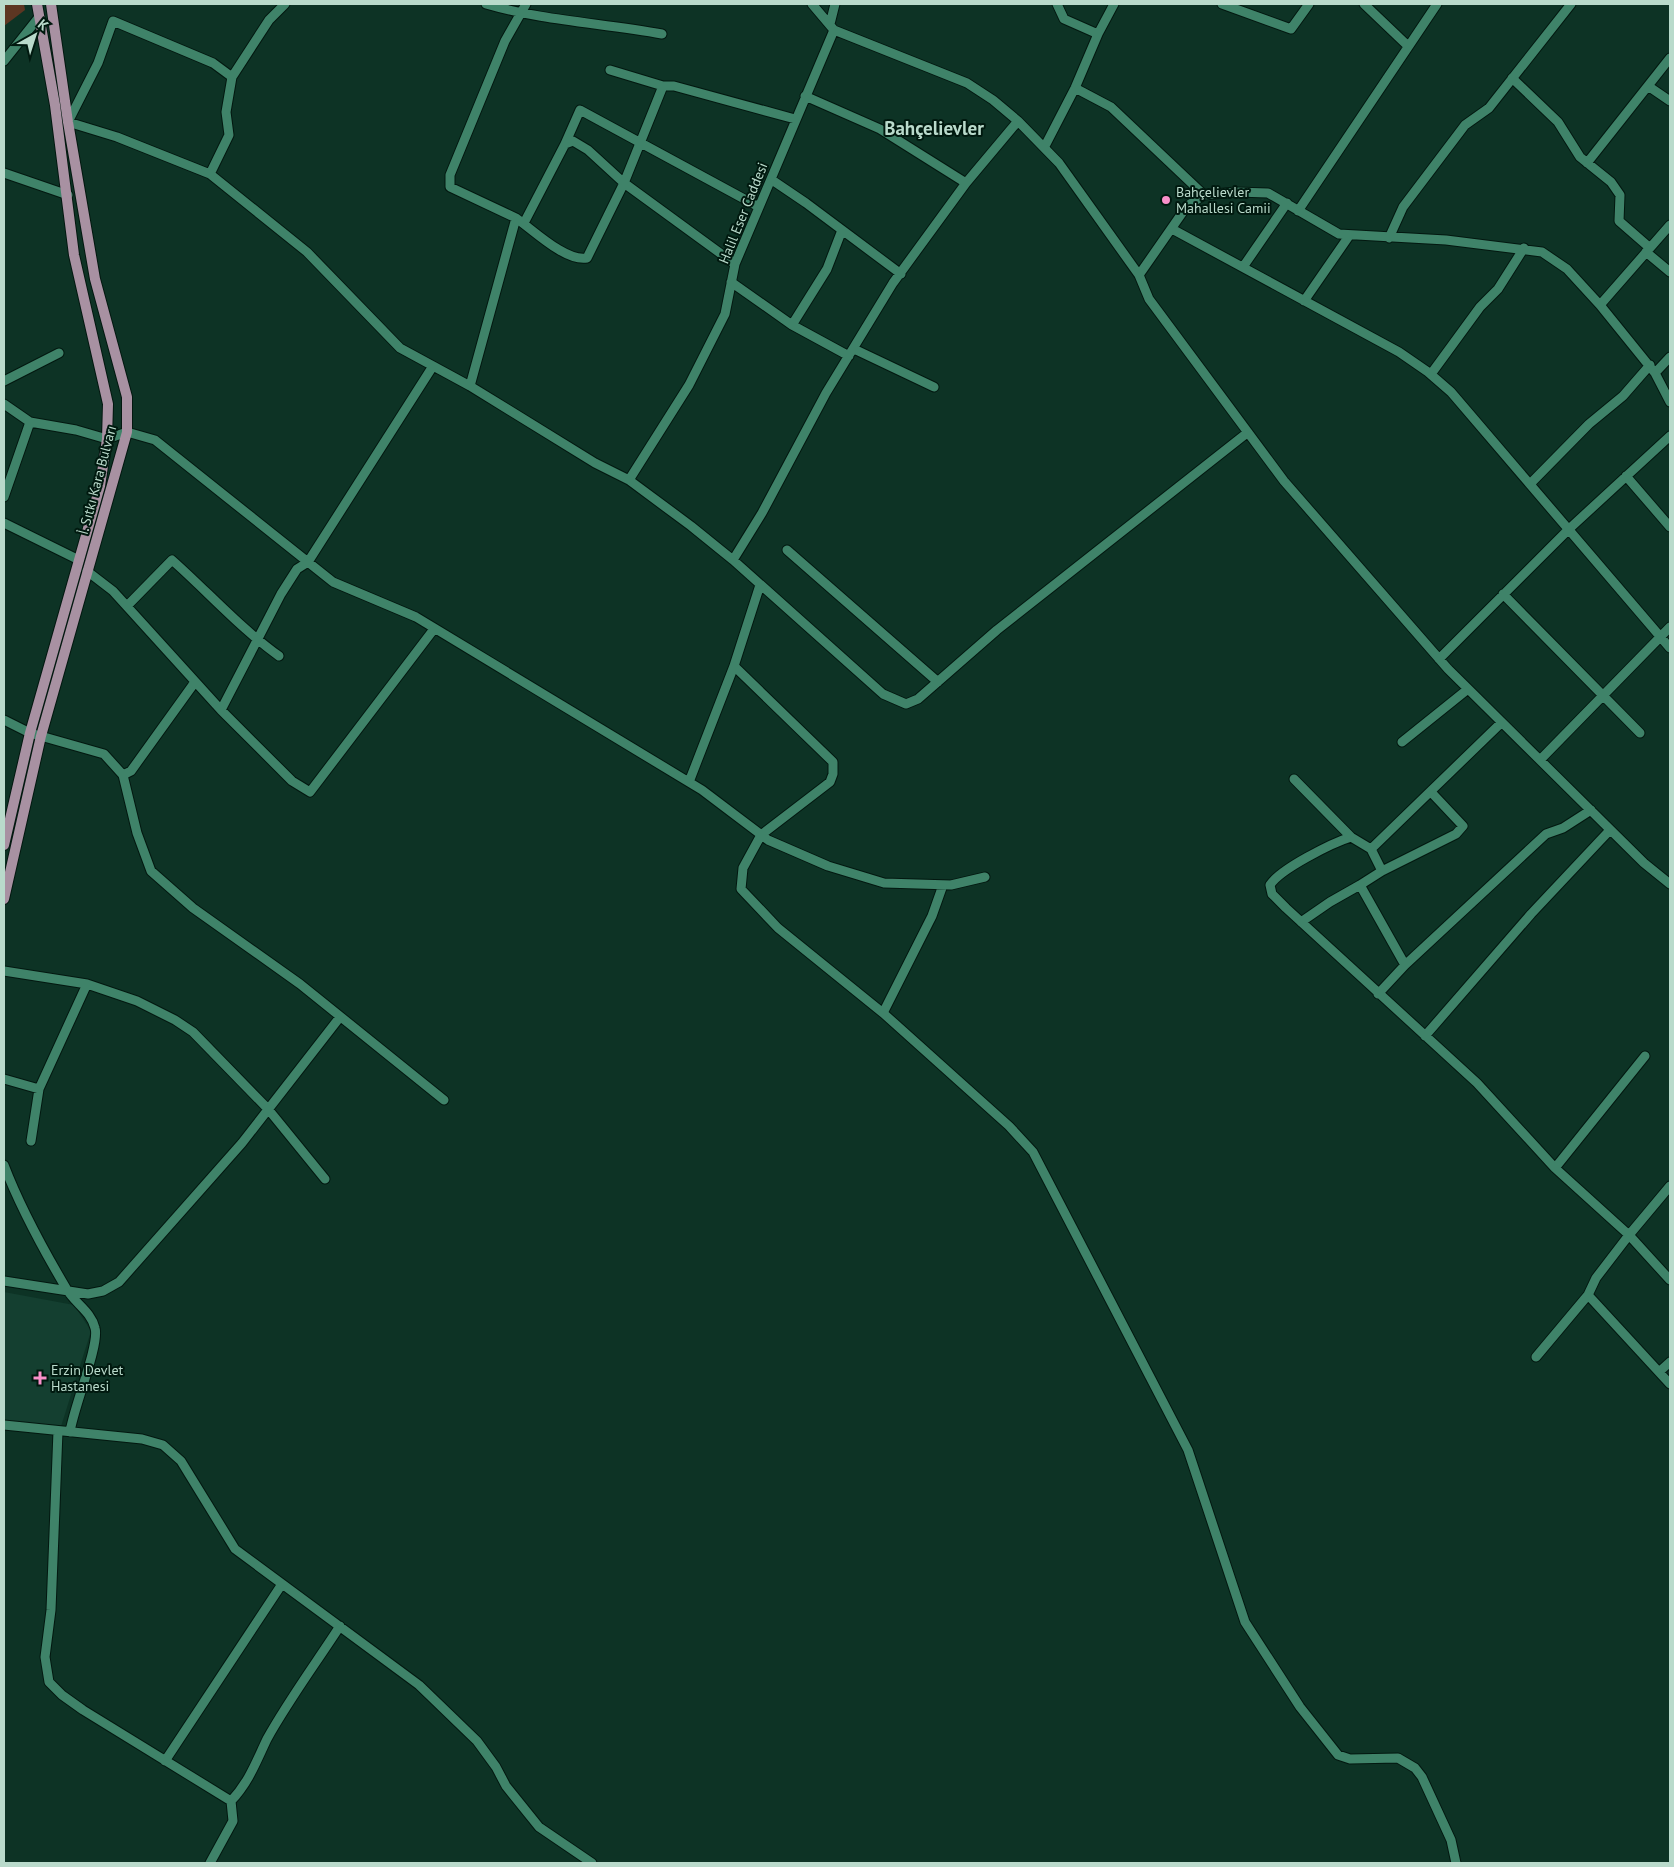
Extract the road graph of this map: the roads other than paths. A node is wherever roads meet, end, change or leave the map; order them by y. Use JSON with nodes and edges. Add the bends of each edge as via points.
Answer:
{"nodes":[{"id":1,"x":37,"y":4,"type":"edge"},
{"id":2,"x":51,"y":4,"type":"edge"},
{"id":3,"x":284,"y":4,"type":"edge"},
{"id":4,"x":486,"y":4,"type":"edge"},
{"id":5,"x":526,"y":4,"type":"edge"},
{"id":6,"x":812,"y":4,"type":"edge"},
{"id":7,"x":835,"y":4,"type":"edge"},
{"id":8,"x":1057,"y":4,"type":"edge"},
{"id":9,"x":1114,"y":4,"type":"edge"},
{"id":10,"x":1222,"y":4,"type":"edge"},
{"id":11,"x":1309,"y":4,"type":"edge"},
{"id":12,"x":1364,"y":4,"type":"edge"},
{"id":13,"x":1437,"y":4,"type":"edge"},
{"id":14,"x":1571,"y":4,"type":"edge"},
{"id":15,"x":520,"y":14,"type":"junction"},
{"id":16,"x":39,"y":17,"type":"junction"},
{"id":17,"x":832,"y":27,"type":"junction"},
{"id":18,"x":662,"y":34,"type":"dead end"},
{"id":19,"x":1098,"y":34,"type":"junction"},
{"id":20,"x":1408,"y":46,"type":"junction"},
{"id":21,"x":1670,"y":58,"type":"edge"},
{"id":22,"x":4,"y":61,"type":"edge"},
{"id":23,"x":610,"y":70,"type":"dead end"},
{"id":24,"x":232,"y":77,"type":"junction"},
{"id":25,"x":1512,"y":78,"type":"junction"},
{"id":26,"x":663,"y":86,"type":"junction"},
{"id":27,"x":1648,"y":86,"type":"junction"},
{"id":28,"x":1075,"y":88,"type":"junction"},
{"id":29,"x":805,"y":96,"type":"junction"},
{"id":30,"x":1670,"y":101,"type":"edge"},
{"id":31,"x":796,"y":119,"type":"junction"},
{"id":32,"x":1018,"y":120,"type":"junction"},
{"id":33,"x":68,"y":122,"type":"junction"},
{"id":34,"x":564,"y":144,"type":"junction"},
{"id":35,"x":641,"y":144,"type":"junction"},
{"id":36,"x":1045,"y":146,"type":"junction"},
{"id":37,"x":1587,"y":163,"type":"junction"},
{"id":38,"x":4,"y":173,"type":"edge"},
{"id":39,"x":210,"y":174,"type":"junction"},
{"id":40,"x":772,"y":180,"type":"junction"},
{"id":41,"x":624,"y":183,"type":"junction"},
{"id":42,"x":966,"y":183,"type":"junction"},
{"id":43,"x":68,"y":195,"type":"junction"},
{"id":44,"x":1204,"y":195,"type":"junction"},
{"id":45,"x":1287,"y":203,"type":"junction"},
{"id":46,"x":759,"y":207,"type":"junction"},
{"id":47,"x":1298,"y":211,"type":"junction"},
{"id":48,"x":516,"y":218,"type":"junction"},
{"id":49,"x":524,"y":223,"type":"junction"},
{"id":50,"x":1670,"y":224,"type":"edge"},
{"id":51,"x":1172,"y":229,"type":"junction"},
{"id":52,"x":842,"y":230,"type":"junction"},
{"id":53,"x":1349,"y":236,"type":"junction"},
{"id":54,"x":1389,"y":238,"type":"junction"},
{"id":55,"x":1524,"y":248,"type":"junction"},
{"id":56,"x":1648,"y":250,"type":"junction"},
{"id":57,"x":735,"y":264,"type":"junction"},
{"id":58,"x":1243,"y":267,"type":"junction"},
{"id":59,"x":1670,"y":272,"type":"edge"},
{"id":60,"x":901,"y":274,"type":"junction"},
{"id":61,"x":1139,"y":276,"type":"junction"},
{"id":62,"x":731,"y":282,"type":"junction"},
{"id":63,"x":1304,"y":300,"type":"junction"},
{"id":64,"x":1600,"y":305,"type":"junction"},
{"id":65,"x":792,"y":325,"type":"junction"},
{"id":66,"x":851,"y":353,"type":"junction"},
{"id":67,"x":59,"y":354,"type":"dead end"},
{"id":68,"x":1670,"y":357,"type":"edge"},
{"id":69,"x":433,"y":366,"type":"junction"},
{"id":70,"x":1652,"y":369,"type":"junction"},
{"id":71,"x":1431,"y":374,"type":"junction"},
{"id":72,"x":4,"y":381,"type":"edge"},
{"id":73,"x":470,"y":386,"type":"junction"},
{"id":74,"x":934,"y":387,"type":"dead end"},
{"id":75,"x":1670,"y":402,"type":"edge"},
{"id":76,"x":4,"y":404,"type":"edge"},
{"id":77,"x":30,"y":422,"type":"junction"},
{"id":78,"x":126,"y":432,"type":"junction"},
{"id":79,"x":1247,"y":433,"type":"junction"},
{"id":80,"x":1670,"y":436,"type":"edge"},
{"id":81,"x":107,"y":439,"type":"junction"},
{"id":82,"x":1626,"y":476,"type":"junction"},
{"id":83,"x":628,"y":480,"type":"junction"},
{"id":84,"x":1530,"y":484,"type":"junction"},
{"id":85,"x":4,"y":497,"type":"edge"},
{"id":86,"x":4,"y":523,"type":"edge"},
{"id":87,"x":1670,"y":527,"type":"edge"},
{"id":88,"x":1569,"y":529,"type":"junction"},
{"id":89,"x":787,"y":550,"type":"dead end"},
{"id":90,"x":79,"y":560,"type":"junction"},
{"id":91,"x":733,"y":560,"type":"junction"},
{"id":92,"x":308,"y":562,"type":"junction"},
{"id":93,"x":87,"y":571,"type":"junction"},
{"id":94,"x":760,"y":585,"type":"junction"},
{"id":95,"x":1504,"y":594,"type":"junction"},
{"id":96,"x":126,"y":606,"type":"junction"},
{"id":97,"x":1670,"y":627,"type":"edge"},
{"id":98,"x":434,"y":629,"type":"junction"},
{"id":99,"x":1661,"y":636,"type":"junction"},
{"id":100,"x":257,"y":640,"type":"junction"},
{"id":101,"x":1670,"y":648,"type":"edge"},
{"id":102,"x":279,"y":656,"type":"dead end"},
{"id":103,"x":1439,"y":659,"type":"junction"},
{"id":104,"x":734,"y":666,"type":"junction"},
{"id":105,"x":195,"y":682,"type":"junction"},
{"id":106,"x":938,"y":682,"type":"junction"},
{"id":107,"x":1468,"y":689,"type":"junction"},
{"id":108,"x":1602,"y":694,"type":"junction"},
{"id":109,"x":221,"y":710,"type":"junction"},
{"id":110,"x":4,"y":720,"type":"edge"},
{"id":111,"x":1501,"y":723,"type":"junction"},
{"id":112,"x":30,"y":733,"type":"junction"},
{"id":113,"x":1640,"y":733,"type":"dead end"},
{"id":114,"x":41,"y":736,"type":"junction"},
{"id":115,"x":1402,"y":742,"type":"dead end"},
{"id":116,"x":1540,"y":760,"type":"junction"},
{"id":117,"x":123,"y":775,"type":"junction"},
{"id":118,"x":1294,"y":779,"type":"dead end"},
{"id":119,"x":689,"y":782,"type":"junction"},
{"id":120,"x":1431,"y":792,"type":"junction"},
{"id":121,"x":1591,"y":810,"type":"junction"},
{"id":122,"x":1610,"y":830,"type":"junction"},
{"id":123,"x":761,"y":835,"type":"junction"},
{"id":124,"x":1351,"y":837,"type":"junction"},
{"id":125,"x":4,"y":845,"type":"edge"},
{"id":126,"x":1371,"y":849,"type":"junction"},
{"id":127,"x":1382,"y":871,"type":"junction"},
{"id":128,"x":985,"y":877,"type":"dead end"},
{"id":129,"x":1670,"y":884,"type":"edge"},
{"id":130,"x":943,"y":885,"type":"junction"},
{"id":131,"x":1360,"y":885,"type":"junction"},
{"id":132,"x":4,"y":899,"type":"edge"},
{"id":133,"x":1301,"y":922,"type":"junction"},
{"id":134,"x":1405,"y":964,"type":"junction"},
{"id":135,"x":4,"y":971,"type":"edge"},
{"id":136,"x":87,"y":984,"type":"junction"},
{"id":137,"x":1378,"y":994,"type":"junction"},
{"id":138,"x":883,"y":1013,"type":"junction"},
{"id":139,"x":340,"y":1017,"type":"junction"},
{"id":140,"x":1425,"y":1036,"type":"junction"},
{"id":141,"x":1645,"y":1056,"type":"dead end"},
{"id":142,"x":4,"y":1079,"type":"edge"},
{"id":143,"x":39,"y":1090,"type":"junction"},
{"id":144,"x":444,"y":1100,"type":"dead end"},
{"id":145,"x":268,"y":1109,"type":"junction"},
{"id":146,"x":31,"y":1141,"type":"dead end"},
{"id":147,"x":4,"y":1165,"type":"edge"},
{"id":148,"x":1555,"y":1168,"type":"junction"},
{"id":149,"x":325,"y":1179,"type":"dead end"},
{"id":150,"x":1670,"y":1186,"type":"edge"},
{"id":151,"x":1629,"y":1235,"type":"junction"},
{"id":152,"x":1670,"y":1280,"type":"edge"},
{"id":153,"x":4,"y":1281,"type":"edge"},
{"id":154,"x":67,"y":1290,"type":"junction"},
{"id":155,"x":1588,"y":1295,"type":"junction"},
{"id":156,"x":1536,"y":1357,"type":"dead end"},
{"id":157,"x":1670,"y":1362,"type":"edge"},
{"id":158,"x":1659,"y":1372,"type":"junction"},
{"id":159,"x":1670,"y":1384,"type":"edge"},
{"id":160,"x":4,"y":1424,"type":"edge"},
{"id":161,"x":58,"y":1431,"type":"junction"},
{"id":162,"x":70,"y":1432,"type":"junction"},
{"id":163,"x":282,"y":1584,"type":"junction"},
{"id":164,"x":340,"y":1626,"type":"junction"},
{"id":165,"x":164,"y":1761,"type":"junction"},
{"id":166,"x":231,"y":1801,"type":"junction"},
{"id":167,"x":210,"y":1863,"type":"edge"},
{"id":168,"x":592,"y":1863,"type":"edge"},
{"id":169,"x":1456,"y":1863,"type":"edge"}],
"edges":[{"from":1,"to":16,"type":"main road","name":"İ. Sıtkı Kara Bulvarı"},
{"from":2,"to":33,"type":"main road","name":"İ. Sıtkı Kara Bulvarı"},
{"from":3,"to":24,"type":"street","via":[[269,20]]},
{"from":4,"to":15,"type":"street"},
{"from":5,"to":15,"type":"street"},
{"from":6,"to":17,"type":"street"},
{"from":7,"to":17,"type":"street","name":"Halil Eser Caddesi"},
{"from":8,"to":19,"type":"street","via":[[1064,18]]},
{"from":9,"to":19,"type":"street"},
{"from":10,"to":11,"type":"street","via":[[1291,29]]},
{"from":12,"to":20,"type":"street"},
{"from":13,"to":20,"type":"street"},
{"from":14,"to":25,"type":"street"},
{"from":15,"to":18,"type":"street"},
{"from":15,"to":48,"type":"street","via":[[505,41],[450,175],[450,187]]},
{"from":16,"to":22,"type":"street"},
{"from":16,"to":43,"type":"main road","name":"İ. Sıtkı Kara Bulvarı"},
{"from":17,"to":29,"type":"street","name":"Halil Eser Caddesi"},
{"from":17,"to":32,"type":"street","via":[[967,83]]},
{"from":19,"to":28,"type":"street"},
{"from":20,"to":47,"type":"street"},
{"from":21,"to":27,"type":"street"},
{"from":23,"to":26,"type":"street"},
{"from":24,"to":33,"type":"street","via":[[213,63],[113,21],[98,63]]},
{"from":24,"to":39,"type":"street","via":[[226,112],[228,135]]},
{"from":25,"to":37,"type":"street","via":[[1558,122],[1570,138],[1573,149]]},
{"from":25,"to":54,"type":"street","via":[[1489,108],[1465,125],[1403,207]]},
{"from":26,"to":31,"type":"street","via":[[674,86]]},
{"from":26,"to":35,"type":"street"},
{"from":27,"to":30,"type":"street"},
{"from":27,"to":37,"type":"street"},
{"from":28,"to":36,"type":"street"},
{"from":28,"to":44,"type":"street","via":[[1111,107]]},
{"from":29,"to":31,"type":"street","name":"Halil Eser Caddesi"},
{"from":29,"to":42,"type":"street","via":[[880,130]]},
{"from":31,"to":40,"type":"street","name":"Halil Eser Caddesi"},
{"from":32,"to":36,"type":"street"},
{"from":32,"to":42,"type":"street"},
{"from":33,"to":39,"type":"street","via":[[117,137]]},
{"from":33,"to":78,"type":"main road","name":"İ. Sıtkı Kara Bulvarı","via":[[95,279],[127,397]]},
{"from":34,"to":35,"type":"street","via":[[580,110]]},
{"from":34,"to":41,"type":"street","via":[[573,141],[588,150]]},
{"from":34,"to":49,"type":"street"},
{"from":35,"to":41,"type":"street"},
{"from":35,"to":46,"type":"street"},
{"from":36,"to":61,"type":"street"},
{"from":37,"to":56,"type":"street","via":[[1611,182],[1620,195],[1618,222]]},
{"from":38,"to":43,"type":"street"},
{"from":39,"to":69,"type":"street","via":[[308,252],[400,348]]},
{"from":40,"to":46,"type":"street","name":"Halil Eser Caddesi"},
{"from":40,"to":52,"type":"street"},
{"from":41,"to":49,"type":"street","via":[[587,258],[567,255]]},
{"from":41,"to":57,"type":"street"},
{"from":42,"to":60,"type":"street"},
{"from":43,"to":81,"type":"main road","name":"İ. Sıtkı Kara Bulvarı","via":[[74,255],[108,404]]},
{"from":44,"to":45,"type":"street","via":[[1268,193]]},
{"from":44,"to":51,"type":"street","via":[[1187,206]]},
{"from":45,"to":47,"type":"street"},
{"from":45,"to":58,"type":"street"},
{"from":46,"to":57,"type":"street","name":"Halil Eser Caddesi"},
{"from":47,"to":53,"type":"street","via":[[1339,234]]},
{"from":48,"to":49,"type":"street"},
{"from":48,"to":73,"type":"street"},
{"from":50,"to":56,"type":"street"},
{"from":51,"to":58,"type":"street"},
{"from":51,"to":61,"type":"street"},
{"from":52,"to":60,"type":"street"},
{"from":52,"to":65,"type":"street","via":[[827,269]]},
{"from":53,"to":54,"type":"street"},
{"from":53,"to":63,"type":"street"},
{"from":54,"to":55,"type":"street"},
{"from":55,"to":64,"type":"street","via":[[1542,252],[1567,269]]},
{"from":55,"to":71,"type":"street","via":[[1498,289],[1480,307]]},
{"from":56,"to":59,"type":"street"},
{"from":56,"to":64,"type":"street"},
{"from":57,"to":62,"type":"street","name":"Halil Eser Caddesi"},
{"from":58,"to":63,"type":"street"},
{"from":60,"to":66,"type":"street"},
{"from":61,"to":79,"type":"street","via":[[1149,300]]},
{"from":62,"to":65,"type":"street"},
{"from":62,"to":83,"type":"street","name":"Halil Eser Caddesi","via":[[725,314],[689,385]]},
{"from":63,"to":71,"type":"street","via":[[1399,352]]},
{"from":64,"to":70,"type":"street"},
{"from":65,"to":66,"type":"street"},
{"from":66,"to":74,"type":"street"},
{"from":66,"to":91,"type":"street"},
{"from":67,"to":72,"type":"street"},
{"from":68,"to":70,"type":"street"},
{"from":69,"to":73,"type":"street"},
{"from":69,"to":92,"type":"street"},
{"from":70,"to":75,"type":"street"},
{"from":70,"to":84,"type":"street","via":[[1588,424]]},
{"from":71,"to":84,"type":"street","via":[[1451,392]]},
{"from":73,"to":83,"type":"street"},
{"from":76,"to":77,"type":"street"},
{"from":77,"to":81,"type":"street"},
{"from":77,"to":85,"type":"street"},
{"from":78,"to":81,"type":"street"},
{"from":78,"to":92,"type":"street","via":[[155,440]]},
{"from":78,"to":93,"type":"main road","name":"İ. Sıtkı Kara Bulvarı"},
{"from":79,"to":103,"type":"street","via":[[1284,481]]},
{"from":79,"to":106,"type":"street","via":[[997,630]]},
{"from":80,"to":82,"type":"street"},
{"from":81,"to":90,"type":"main road","name":"İ. Sıtkı Kara Bulvarı","via":[[100,486]]},
{"from":82,"to":87,"type":"street"},
{"from":82,"to":88,"type":"street"},
{"from":83,"to":91,"type":"street"},
{"from":84,"to":88,"type":"street"},
{"from":86,"to":90,"type":"street"},
{"from":88,"to":95,"type":"street"},
{"from":88,"to":99,"type":"street"},
{"from":89,"to":106,"type":"street"},
{"from":90,"to":112,"type":"main road","name":"İ. Sıtkı Kara Bulvarı"},
{"from":91,"to":94,"type":"street"},
{"from":92,"to":98,"type":"street","via":[[333,582]]},
{"from":92,"to":100,"type":"street","via":[[297,569]]},
{"from":93,"to":96,"type":"street"},
{"from":93,"to":114,"type":"main road","name":"İ. Sıtkı Kara Bulvarı"},
{"from":94,"to":104,"type":"street"},
{"from":94,"to":106,"type":"street","via":[[883,694],[906,704],[918,699]]},
{"from":95,"to":103,"type":"street"},
{"from":95,"to":108,"type":"street"},
{"from":96,"to":100,"type":"street","via":[[172,560]]},
{"from":96,"to":105,"type":"street"},
{"from":97,"to":99,"type":"street"},
{"from":98,"to":109,"type":"street","via":[[310,792],[292,781]]},
{"from":98,"to":119,"type":"street"},
{"from":99,"to":101,"type":"street"},
{"from":99,"to":108,"type":"street"},
{"from":100,"to":102,"type":"street"},
{"from":100,"to":109,"type":"street"},
{"from":103,"to":107,"type":"street"},
{"from":104,"to":119,"type":"street"},
{"from":104,"to":123,"type":"street","via":[[832,762],[830,782]]},
{"from":105,"to":109,"type":"street"},
{"from":105,"to":117,"type":"street","via":[[131,771]]},
{"from":107,"to":111,"type":"street"},
{"from":107,"to":115,"type":"street"},
{"from":108,"to":113,"type":"street"},
{"from":108,"to":116,"type":"street"},
{"from":110,"to":112,"type":"street"},
{"from":111,"to":116,"type":"street"},
{"from":111,"to":120,"type":"street"},
{"from":112,"to":114,"type":"street"},
{"from":112,"to":125,"type":"main road","name":"İ. Sıtkı Kara Bulvarı"},
{"from":114,"to":117,"type":"street","via":[[104,754]]},
{"from":114,"to":132,"type":"main road","name":"İ. Sıtkı Kara Bulvarı"},
{"from":116,"to":121,"type":"street"},
{"from":117,"to":139,"type":"street","via":[[137,832],[151,870],[194,908],[300,984]]},
{"from":118,"to":124,"type":"street"},
{"from":119,"to":123,"type":"street"},
{"from":120,"to":126,"type":"street"},
{"from":120,"to":127,"type":"street","via":[[1462,826],[1456,834]]},
{"from":121,"to":122,"type":"street"},
{"from":121,"to":134,"type":"street","via":[[1563,828],[1546,834]]},
{"from":122,"to":129,"type":"street"},
{"from":122,"to":140,"type":"street","via":[[1531,914]]},
{"from":123,"to":130,"type":"street","via":[[828,866],[884,883]]},
{"from":123,"to":138,"type":"street","via":[[743,868],[741,889],[778,928]]},
{"from":124,"to":126,"type":"street"},
{"from":124,"to":133,"type":"street","via":[[1278,875],[1270,885],[1272,894]]},
{"from":126,"to":127,"type":"street"},
{"from":127,"to":131,"type":"street"},
{"from":128,"to":130,"type":"street"},
{"from":130,"to":138,"type":"street","via":[[932,916]]},
{"from":131,"to":133,"type":"street"},
{"from":131,"to":134,"type":"street"},
{"from":133,"to":137,"type":"street"},
{"from":134,"to":137,"type":"street"},
{"from":135,"to":136,"type":"street"},
{"from":136,"to":143,"type":"street"},
{"from":136,"to":145,"type":"street","via":[[137,1001],[193,1032]]},
{"from":137,"to":140,"type":"street"},
{"from":138,"to":169,"type":"street","via":[[1009,1126],[1033,1152],[1188,1450],[1245,1622],[1300,1707],[1338,1755],[1350,1759],[1398,1758],[1416,1768],[1451,1840]]},
{"from":139,"to":144,"type":"street"},
{"from":139,"to":145,"type":"street"},
{"from":140,"to":148,"type":"street","via":[[1477,1083]]},
{"from":141,"to":148,"type":"street"},
{"from":142,"to":143,"type":"street"},
{"from":143,"to":146,"type":"street"},
{"from":145,"to":149,"type":"street"},
{"from":145,"to":154,"type":"street","via":[[119,1282],[103,1291],[88,1294]]},
{"from":147,"to":154,"type":"street","via":[[14,1192]]},
{"from":148,"to":151,"type":"street"},
{"from":150,"to":151,"type":"street"},
{"from":151,"to":152,"type":"street"},
{"from":151,"to":155,"type":"street","via":[[1596,1278]]},
{"from":153,"to":154,"type":"street"},
{"from":154,"to":162,"type":"street","via":[[85,1308],[96,1329]]},
{"from":155,"to":156,"type":"street"},
{"from":155,"to":158,"type":"street"},
{"from":157,"to":158,"type":"street"},
{"from":158,"to":159,"type":"street"},
{"from":160,"to":161,"type":"street"},
{"from":161,"to":162,"type":"street"},
{"from":161,"to":165,"type":"street","via":[[51,1610],[45,1657],[49,1682],[83,1710]]},
{"from":162,"to":163,"type":"street","via":[[142,1439],[163,1445],[189,1471],[235,1549]]},
{"from":163,"to":164,"type":"street"},
{"from":163,"to":165,"type":"street"},
{"from":164,"to":166,"type":"street","via":[[267,1739],[244,1788]]},
{"from":164,"to":168,"type":"street","via":[[419,1685],[477,1741],[506,1786],[539,1827]]},
{"from":165,"to":166,"type":"street"},
{"from":166,"to":167,"type":"street","via":[[233,1821]]}]}
